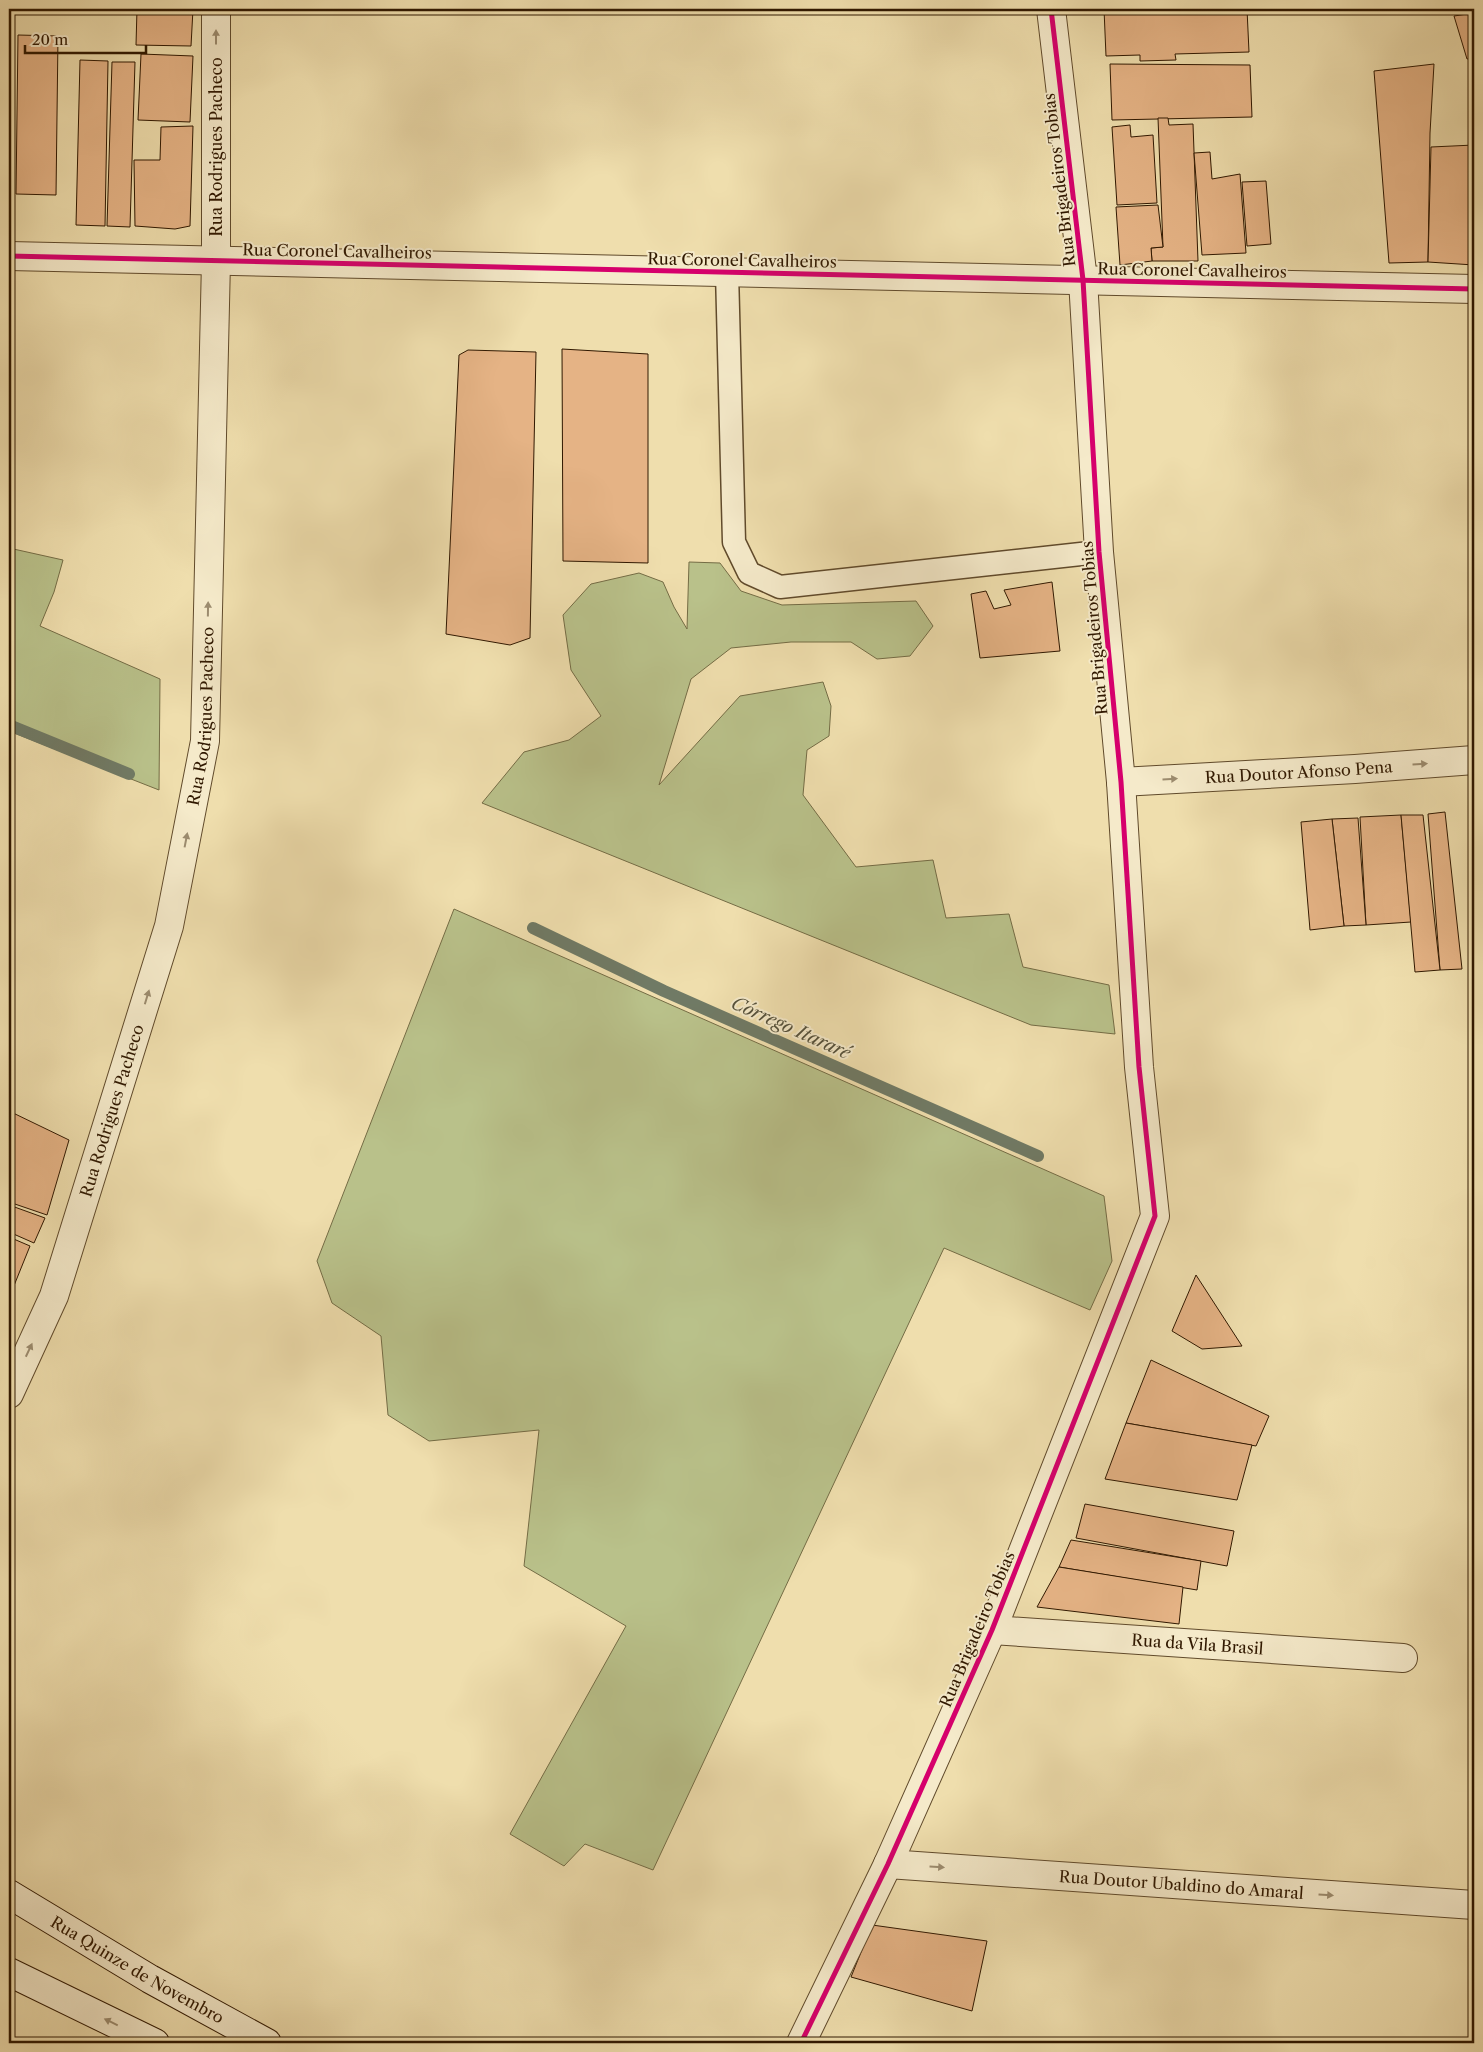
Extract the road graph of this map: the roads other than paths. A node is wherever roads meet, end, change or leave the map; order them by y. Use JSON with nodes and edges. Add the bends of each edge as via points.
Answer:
{"nodes":[{"id":1,"x":216,"y":9,"type":"edge"},
{"id":2,"x":1052,"y":9,"type":"edge"},
{"id":3,"x":9,"y":256,"type":"edge"},
{"id":4,"x":216,"y":261,"type":"junction"},
{"id":5,"x":727,"y":272,"type":"junction"},
{"id":6,"x":1083,"y":280,"type":"junction"},
{"id":7,"x":1474,"y":289,"type":"edge"},
{"id":8,"x":1099,"y":552,"type":"junction"},
{"id":9,"x":1474,"y":760,"type":"edge"},
{"id":10,"x":1121,"y":782,"type":"junction"},
{"id":11,"x":1155,"y":1216,"type":"joint"},
{"id":12,"x":9,"y":1394,"type":"edge"},
{"id":13,"x":992,"y":1630,"type":"junction"},
{"id":14,"x":1403,"y":1658,"type":"dead end"},
{"id":15,"x":888,"y":1864,"type":"junction"},
{"id":16,"x":9,"y":1894,"type":"edge"},
{"id":17,"x":1474,"y":1905,"type":"edge"},
{"id":18,"x":9,"y":1972,"type":"edge"},
{"id":19,"x":155,"y":2043,"type":"edge"},
{"id":20,"x":267,"y":2043,"type":"edge"},
{"id":21,"x":801,"y":2043,"type":"edge"}],
"edges":[{"from":4,"to":1,"type":"street","name":"Rua Rodrigues Pacheco","one_way":true},
{"from":2,"to":6,"type":"street","name":"Rua Brigadeiros Tobias"},
{"from":3,"to":4,"type":"street","name":"Rua Coronel Cavalheiros"},
{"from":4,"to":5,"type":"street","name":"Rua Coronel Cavalheiros"},
{"from":12,"to":4,"type":"street","name":"Rua Rodrigues Pacheco","one_way":true,"via":[[54,1296],[169,926],[205,741]]},
{"from":5,"to":6,"type":"street","name":"Rua Coronel Cavalheiros"},
{"from":5,"to":8,"type":"lane","via":[[734,542],[749,573],[780,587]]},
{"from":6,"to":7,"type":"street","name":"Rua Coronel Cavalheiros"},
{"from":6,"to":8,"type":"street","name":"Rua Brigadeiros Tobias"},
{"from":8,"to":10,"type":"street","name":"Rua Brigadeiros Tobias"},
{"from":10,"to":9,"type":"street","name":"Rua Doutor Afonso Pena","one_way":true},
{"from":10,"to":11,"type":"street","name":"Rua Brigadeiros Tobias","via":[[1140,1067]]},
{"from":11,"to":13,"type":"street","name":"Rua Brigadeiro Tobias"},
{"from":13,"to":14,"type":"street","name":"Rua da Vila Brasil"},
{"from":13,"to":15,"type":"street","name":"Rua Brigadeiro Tobias"},
{"from":15,"to":17,"type":"street","name":"Rua Doutor Ubaldino do Amaral","one_way":true},
{"from":15,"to":21,"type":"street","name":"Rua Brigadeiro Tobias"},
{"from":16,"to":20,"type":"street","name":"Rua Quinze de Novembro","via":[[150,1979]]},
{"from":19,"to":18,"type":"street","one_way":true}]}
